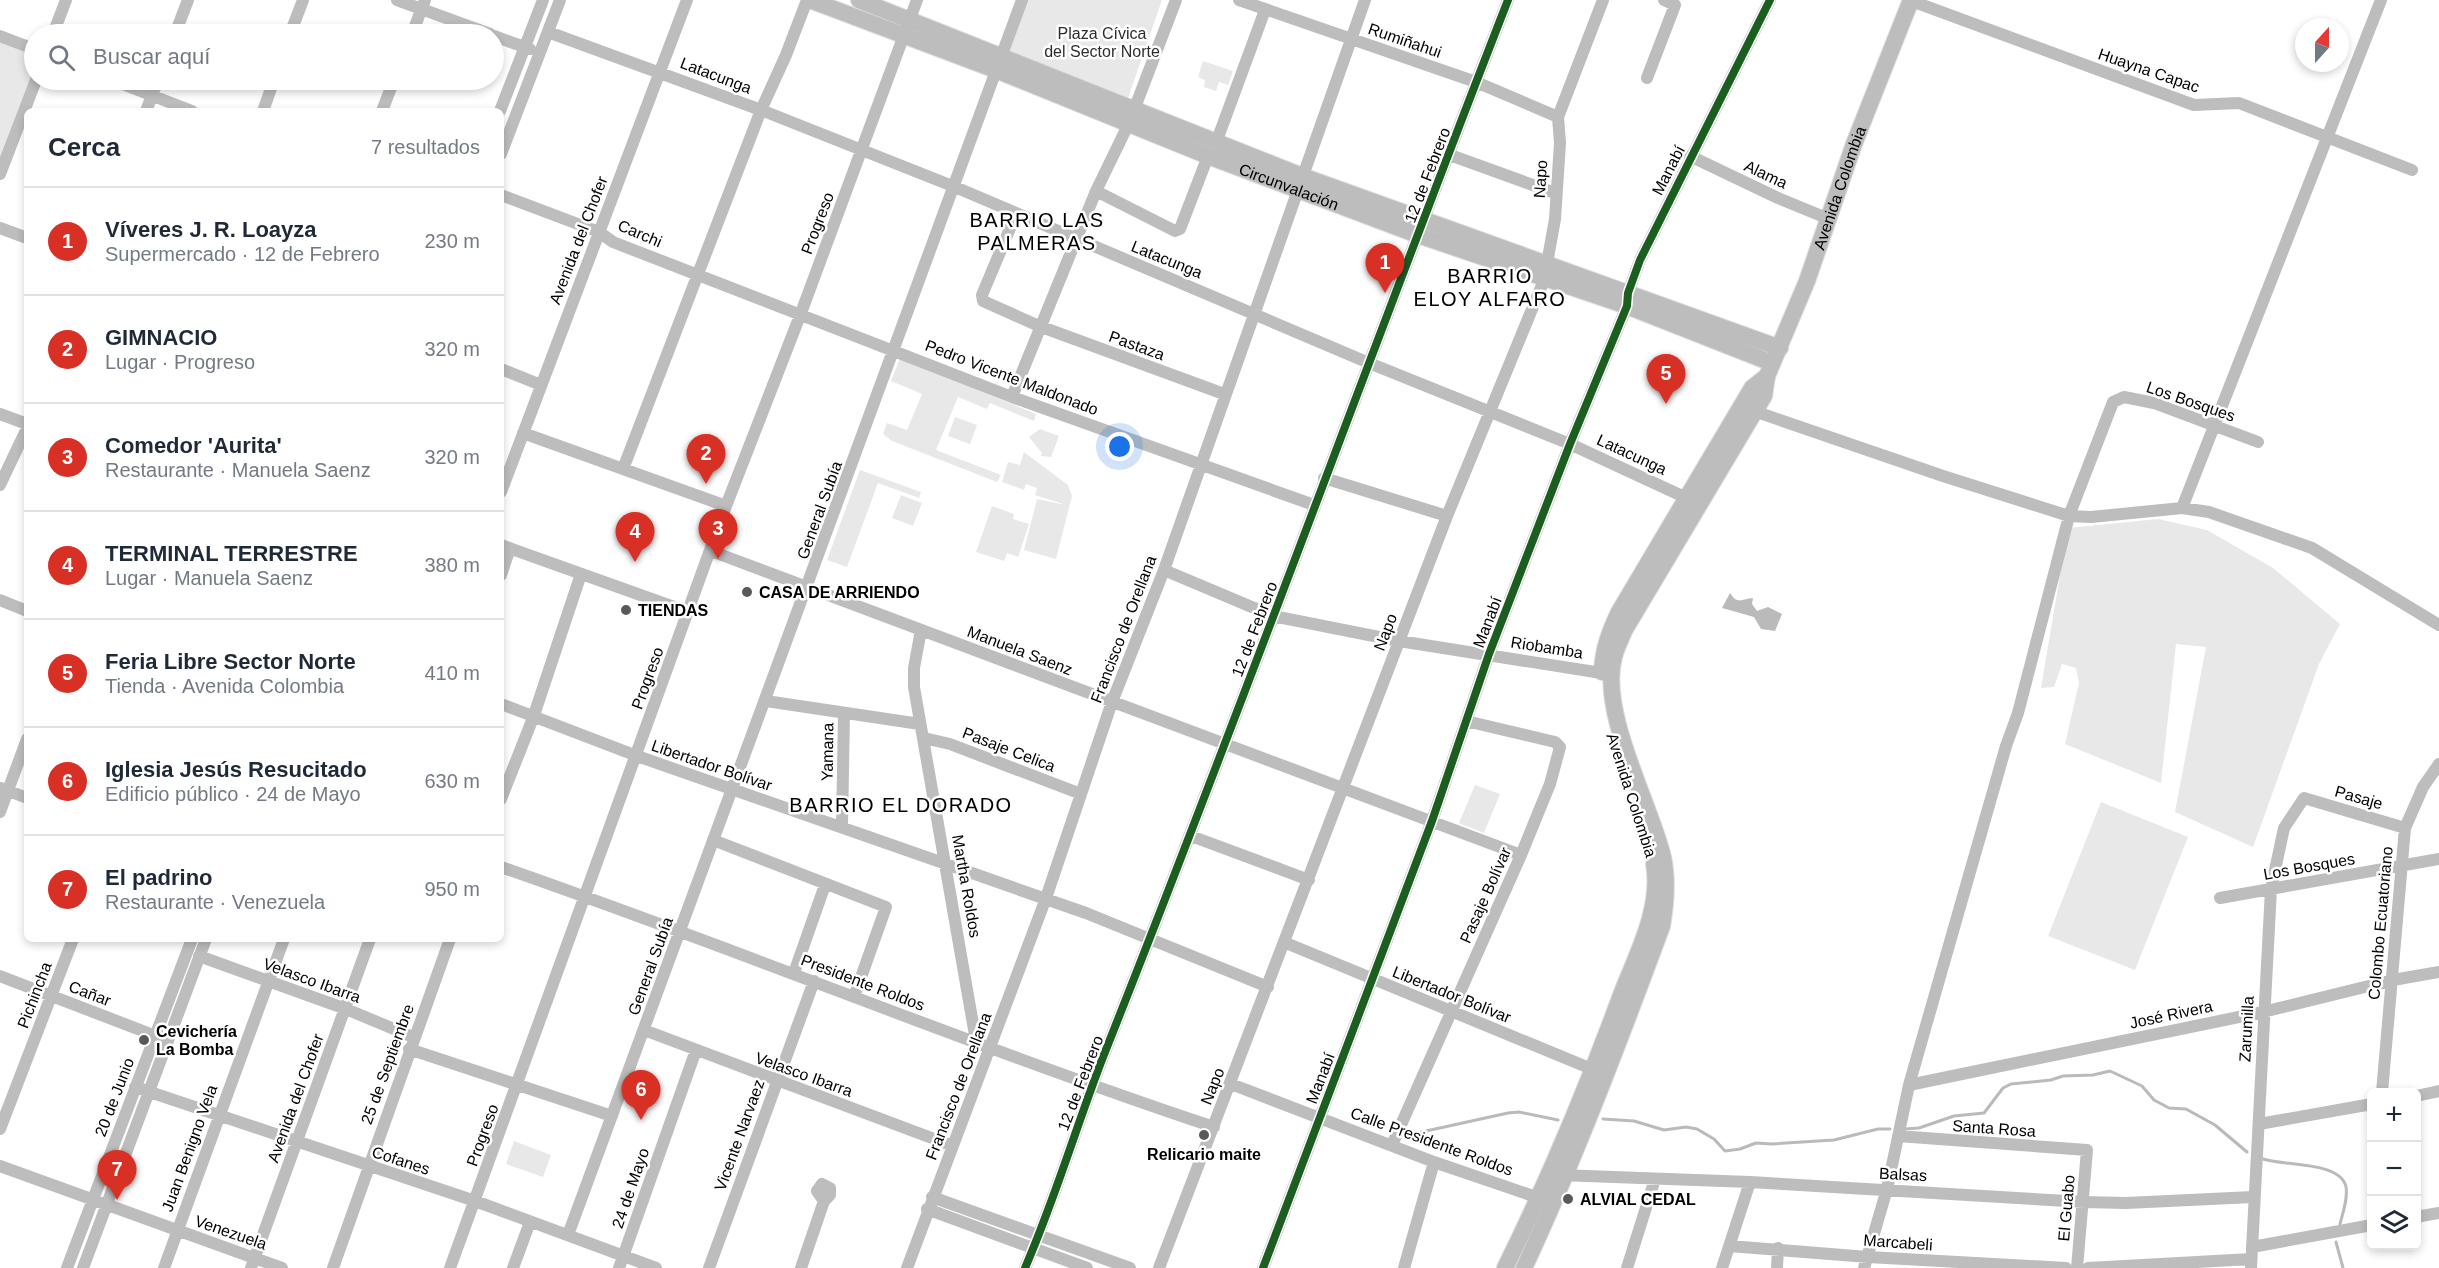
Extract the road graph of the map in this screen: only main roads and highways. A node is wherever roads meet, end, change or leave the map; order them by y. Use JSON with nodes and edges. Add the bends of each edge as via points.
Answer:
{"nodes":[{"id":1,"x":808,"y":0,"type":"edge"},
{"id":2,"x":859,"y":0,"type":"edge"},
{"id":3,"x":1910,"y":0,"type":"edge"},
{"id":4,"x":999,"y":62,"type":"junction"},
{"id":5,"x":1773,"y":362,"type":"junction"},
{"id":6,"x":1547,"y":1200,"type":"junction"},
{"id":7,"x":1505,"y":1268,"type":"edge"},
{"id":8,"x":1524,"y":1268,"type":"edge"}],
"edges":[{"from":1,"to":4,"type":"main road","name":"Circunvalación","via":[[903,35]]},
{"from":2,"to":4,"type":"main road","name":"Circunvalación","via":[[909,18]]},
{"from":3,"to":5,"type":"main road","name":"Avenida Colombia"},
{"from":4,"to":5,"type":"main road","name":"Circunvalación","via":[[1212,150],[1628,300]]},
{"from":5,"to":6,"type":"main road","name":"Avenida Colombia","via":[[1764,396],[1748,409],[1694,502],[1624,631],[1607,674],[1641,798],[1663,857],[1666,904],[1662,926]]},
{"from":6,"to":7,"type":"main road","name":"Avenida Colombia"},
{"from":6,"to":8,"type":"main road","name":"Avenida Colombia"}]}
